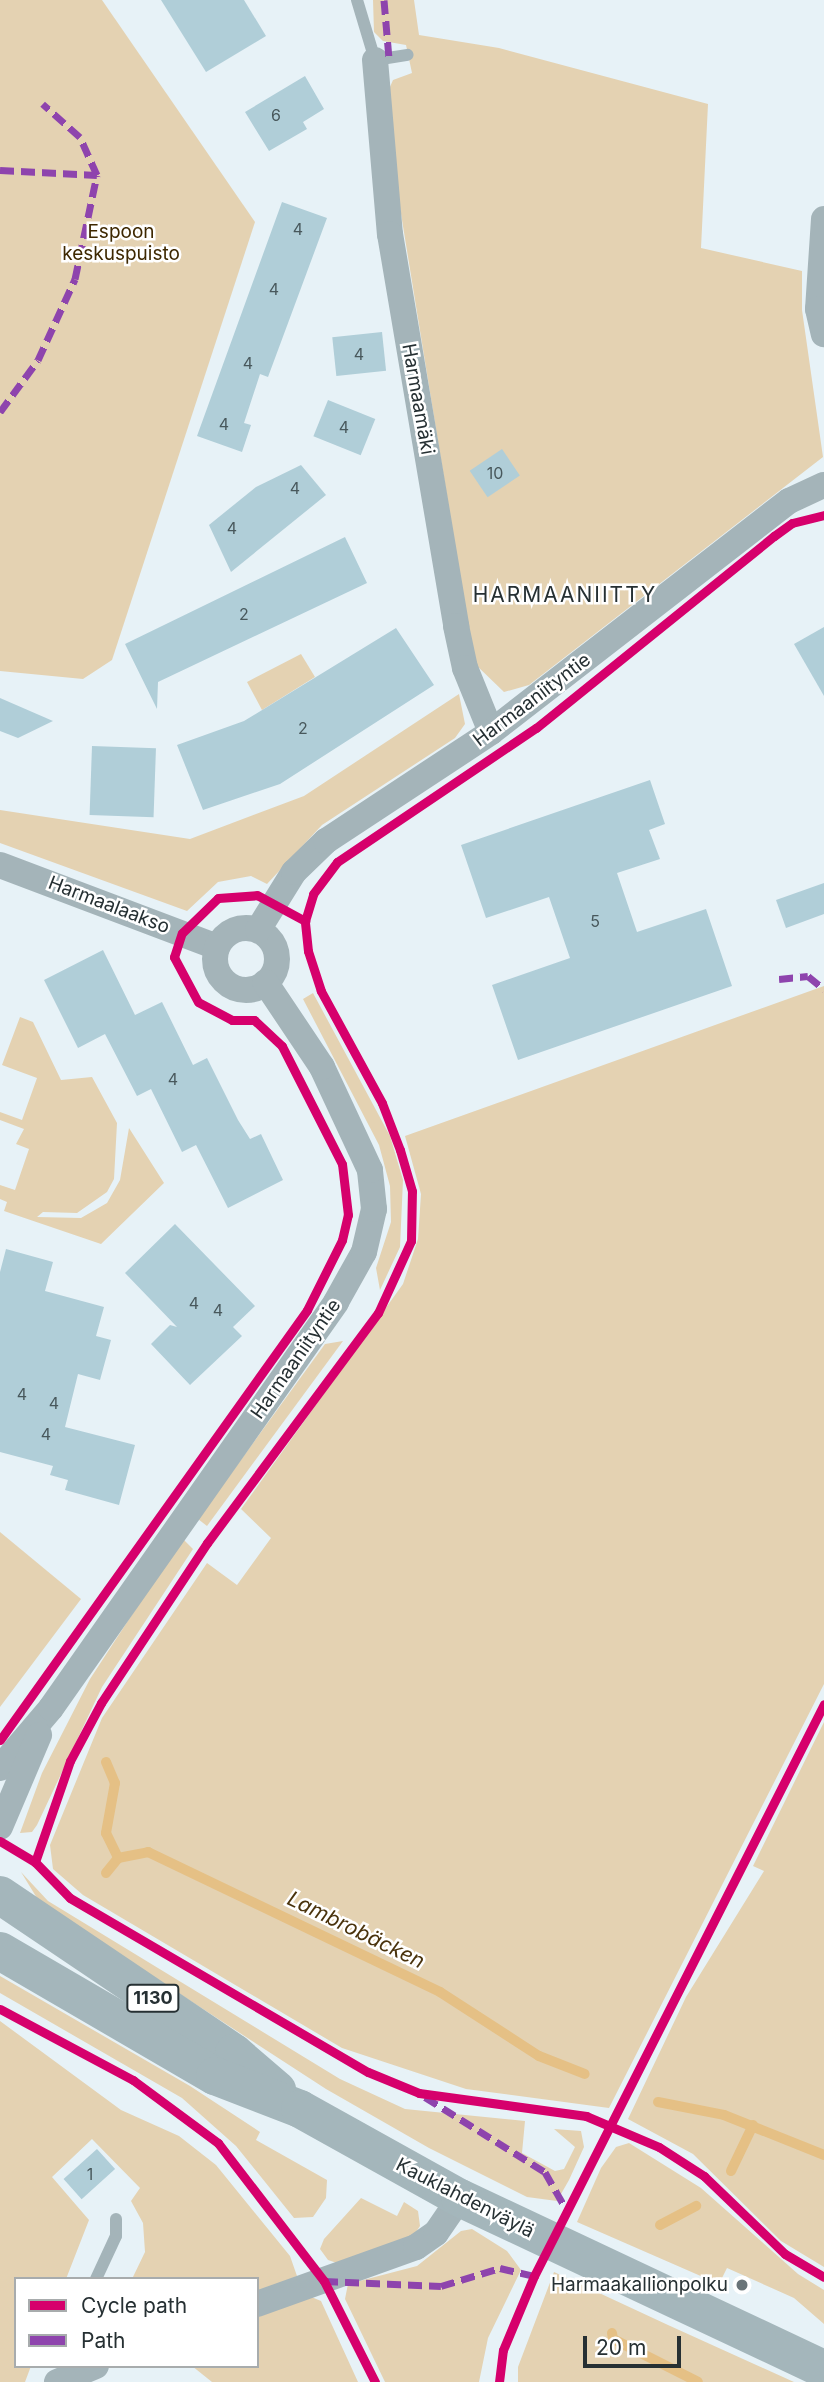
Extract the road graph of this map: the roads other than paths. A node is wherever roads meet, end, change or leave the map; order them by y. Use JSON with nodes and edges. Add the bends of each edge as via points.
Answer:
{"nodes":[{"id":1,"x":356,"y":0,"type":"edge"},
{"id":2,"x":408,"y":55,"type":"dead end"},
{"id":3,"x":375,"y":60,"type":"junction"},
{"id":4,"x":824,"y":219,"type":"edge"},
{"id":5,"x":824,"y":334,"type":"edge"},
{"id":6,"x":824,"y":485,"type":"edge"},
{"id":7,"x":491,"y":732,"type":"junction"},
{"id":8,"x":0,"y":865,"type":"edge"},
{"id":9,"x":258,"y":930,"type":"junction"},
{"id":10,"x":217,"y":947,"type":"junction"},
{"id":11,"x":265,"y":982,"type":"junction"},
{"id":12,"x":51,"y":1708,"type":"junction"},
{"id":13,"x":0,"y":1768,"type":"edge"},
{"id":14,"x":0,"y":1827,"type":"edge"},
{"id":15,"x":0,"y":1895,"type":"edge"},
{"id":16,"x":0,"y":1951,"type":"edge"},
{"id":17,"x":300,"y":2109,"type":"junction"},
{"id":18,"x":460,"y":2198,"type":"junction"},
{"id":19,"x":117,"y":2219,"type":"dead end"},
{"id":20,"x":97,"y":2277,"type":"edge"},
{"id":21,"x":259,"y":2303,"type":"edge"},
{"id":22,"x":91,"y":2368,"type":"edge"},
{"id":23,"x":824,"y":2369,"type":"edge"},
{"id":24,"x":57,"y":2382,"type":"edge"}],
"edges":[{"from":1,"to":3,"type":"lane"},
{"from":2,"to":3,"type":"lane"},
{"from":3,"to":7,"type":"street","name":"Harmaamäki","via":[[390,234],[456,626],[466,668]]},
{"from":4,"to":5,"type":"street","via":[[818,309]]},
{"from":6,"to":7,"type":"street","name":"Harmaaniityntie","via":[[789,502]]},
{"from":7,"to":9,"type":"street","name":"Harmaaniityntie","via":[[326,841],[294,872]]},
{"from":8,"to":10,"type":"street","name":"Harmaalaakso"},
{"from":9,"to":10,"type":"street","via":[[237,929]]},
{"from":9,"to":11,"type":"street","via":[[272,943],[277,957]]},
{"from":10,"to":11,"type":"street","via":[[216,969],[226,983],[244,990]]},
{"from":11,"to":12,"type":"street","name":"Harmaaniityntie","via":[[322,1067],[370,1170],[374,1209],[364,1252],[336,1302]]},
{"from":12,"to":13,"type":"street","name":"Harmaaniityntie"},
{"from":12,"to":14,"type":"street","name":"Harmaaniityntie"},
{"from":15,"to":17,"type":"main road","name":"Kauklahdenväylä","number":"1130","via":[[234,2053]]},
{"from":16,"to":17,"type":"main road","name":"Kauklahdenväylä","number":"1130","via":[[215,2076]]},
{"from":17,"to":18,"type":"main road","name":"Kauklahdenväylä","number":"1130"},
{"from":18,"to":21,"type":"street","via":[[436,2233],[416,2247]]},
{"from":18,"to":23,"type":"main road","name":"Kauklahdenväylä","number":"1130"},
{"from":19,"to":20,"type":"lane","via":[[116,2236]]},
{"from":22,"to":24,"type":"street"}]}
